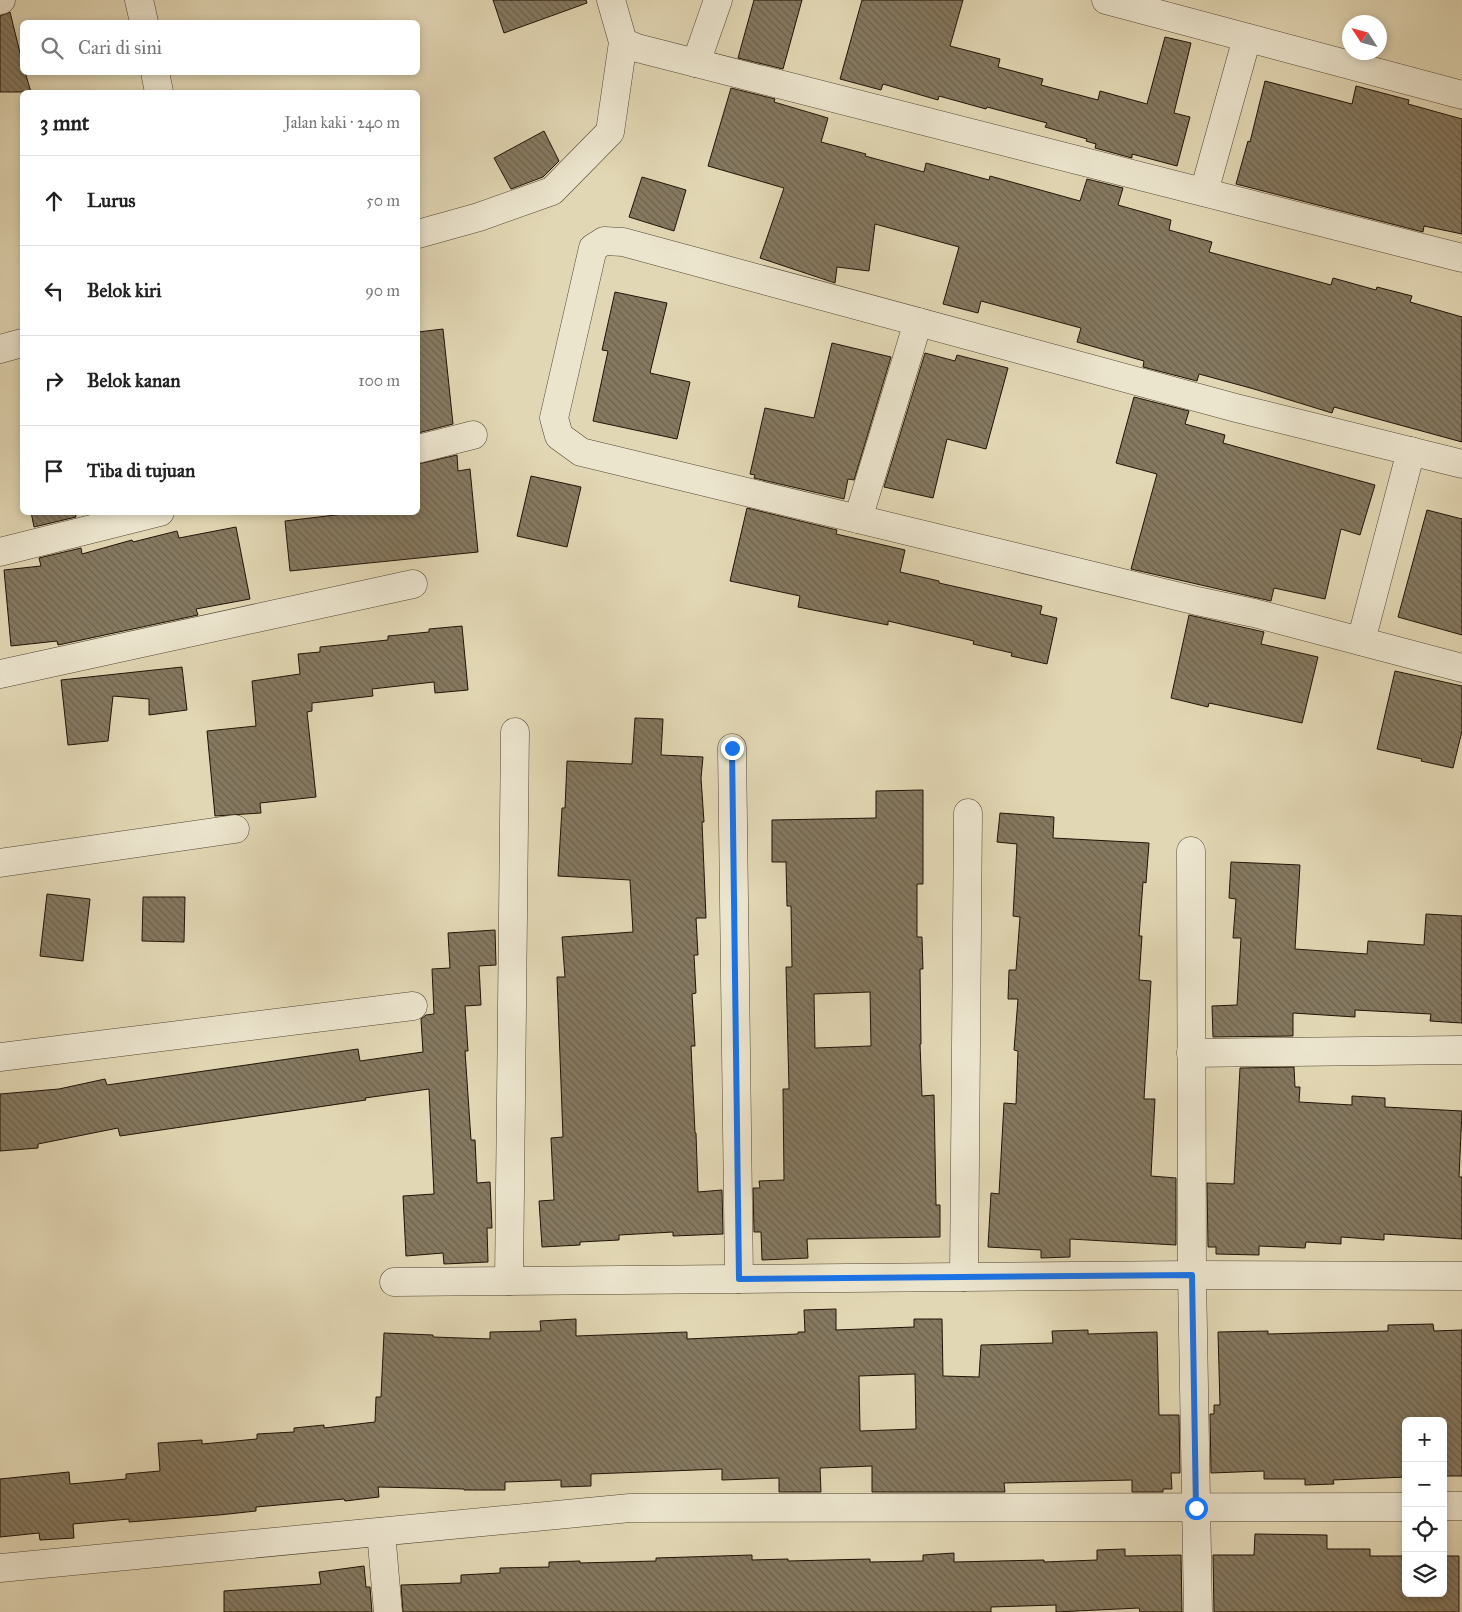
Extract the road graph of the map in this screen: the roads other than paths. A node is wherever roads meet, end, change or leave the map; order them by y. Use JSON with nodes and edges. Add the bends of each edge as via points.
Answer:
{"nodes":[{"id":1,"x":139,"y":0,"type":"edge"},
{"id":2,"x":611,"y":0,"type":"edge"},
{"id":3,"x":718,"y":0,"type":"edge"},
{"id":4,"x":1106,"y":0,"type":"edge"},
{"id":5,"x":144,"y":20,"type":"edge"},
{"id":6,"x":1246,"y":38,"type":"junction"},
{"id":7,"x":623,"y":42,"type":"junction"},
{"id":8,"x":696,"y":63,"type":"junction"},
{"id":9,"x":156,"y":75,"type":"edge"},
{"id":10,"x":160,"y":90,"type":"edge"},
{"id":11,"x":1462,"y":95,"type":"edge"},
{"id":12,"x":1204,"y":192,"type":"junction"},
{"id":13,"x":420,"y":233,"type":"edge"},
{"id":14,"x":1462,"y":258,"type":"edge"},
{"id":15,"x":918,"y":322,"type":"junction"},
{"id":16,"x":20,"y":344,"type":"edge"},
{"id":17,"x":0,"y":349,"type":"edge"},
{"id":18,"x":472,"y":435,"type":"dead end"},
{"id":19,"x":420,"y":448,"type":"edge"},
{"id":20,"x":1411,"y":451,"type":"junction"},
{"id":21,"x":1462,"y":464,"type":"edge"},
{"id":22,"x":148,"y":515,"type":"edge"},
{"id":23,"x":858,"y":520,"type":"junction"},
{"id":24,"x":0,"y":552,"type":"edge"},
{"id":25,"x":413,"y":584,"type":"dead end"},
{"id":26,"x":1361,"y":641,"type":"junction"},
{"id":27,"x":1462,"y":668,"type":"edge"},
{"id":28,"x":0,"y":674,"type":"edge"},
{"id":29,"x":515,"y":732,"type":"dead end"},
{"id":30,"x":732,"y":748,"type":"dead end"},
{"id":31,"x":968,"y":813,"type":"dead end"},
{"id":32,"x":234,"y":829,"type":"dead end"},
{"id":33,"x":1191,"y":851,"type":"dead end"},
{"id":34,"x":0,"y":863,"type":"edge"},
{"id":35,"x":413,"y":1006,"type":"dead end"},
{"id":36,"x":1462,"y":1050,"type":"edge"},
{"id":37,"x":1191,"y":1053,"type":"junction"},
{"id":38,"x":0,"y":1057,"type":"edge"},
{"id":39,"x":1192,"y":1275,"type":"junction"},
{"id":40,"x":1462,"y":1276,"type":"edge"},
{"id":41,"x":964,"y":1277,"type":"junction"},
{"id":42,"x":739,"y":1279,"type":"junction"},
{"id":43,"x":509,"y":1281,"type":"junction"},
{"id":44,"x":394,"y":1282,"type":"dead end"},
{"id":45,"x":1447,"y":1506,"type":"edge"},
{"id":46,"x":1462,"y":1506,"type":"edge"},
{"id":47,"x":1402,"y":1507,"type":"edge"},
{"id":48,"x":1196,"y":1508,"type":"junction"},
{"id":49,"x":381,"y":1532,"type":"junction"},
{"id":50,"x":0,"y":1568,"type":"edge"},
{"id":51,"x":388,"y":1612,"type":"edge"},
{"id":52,"x":1198,"y":1612,"type":"edge"}],
"edges":[{"from":1,"to":5,"type":"street"},
{"from":2,"to":7,"type":"street"},
{"from":3,"to":8,"type":"street"},
{"from":4,"to":6,"type":"street"},
{"from":6,"to":11,"type":"street"},
{"from":6,"to":12,"type":"street"},
{"from":7,"to":8,"type":"street"},
{"from":7,"to":13,"type":"street","via":[[610,132],[552,191]]},
{"from":8,"to":12,"type":"street"},
{"from":9,"to":10,"type":"street"},
{"from":12,"to":14,"type":"street"},
{"from":15,"to":20,"type":"street","via":[[1236,408]]},
{"from":15,"to":23,"type":"street"},
{"from":15,"to":23,"type":"street","via":[[623,242],[604,241],[593,248],[554,418],[559,436],[581,452]]},
{"from":16,"to":17,"type":"street"},
{"from":18,"to":19,"type":"street"},
{"from":20,"to":21,"type":"street"},
{"from":20,"to":26,"type":"street"},
{"from":22,"to":24,"type":"street"},
{"from":23,"to":26,"type":"street"},
{"from":25,"to":28,"type":"street"},
{"from":26,"to":27,"type":"street"},
{"from":29,"to":43,"type":"street"},
{"from":30,"to":42,"type":"street"},
{"from":31,"to":41,"type":"street"},
{"from":32,"to":34,"type":"street"},
{"from":33,"to":37,"type":"street"},
{"from":35,"to":38,"type":"street"},
{"from":36,"to":37,"type":"street"},
{"from":37,"to":39,"type":"street"},
{"from":39,"to":40,"type":"street"},
{"from":39,"to":41,"type":"street"},
{"from":39,"to":48,"type":"street"},
{"from":41,"to":42,"type":"street"},
{"from":42,"to":43,"type":"street"},
{"from":43,"to":44,"type":"street"},
{"from":45,"to":46,"type":"street"},
{"from":47,"to":48,"type":"street"},
{"from":48,"to":49,"type":"street","via":[[630,1508]]},
{"from":48,"to":52,"type":"street"},
{"from":49,"to":50,"type":"street"},
{"from":49,"to":51,"type":"street"}]}
